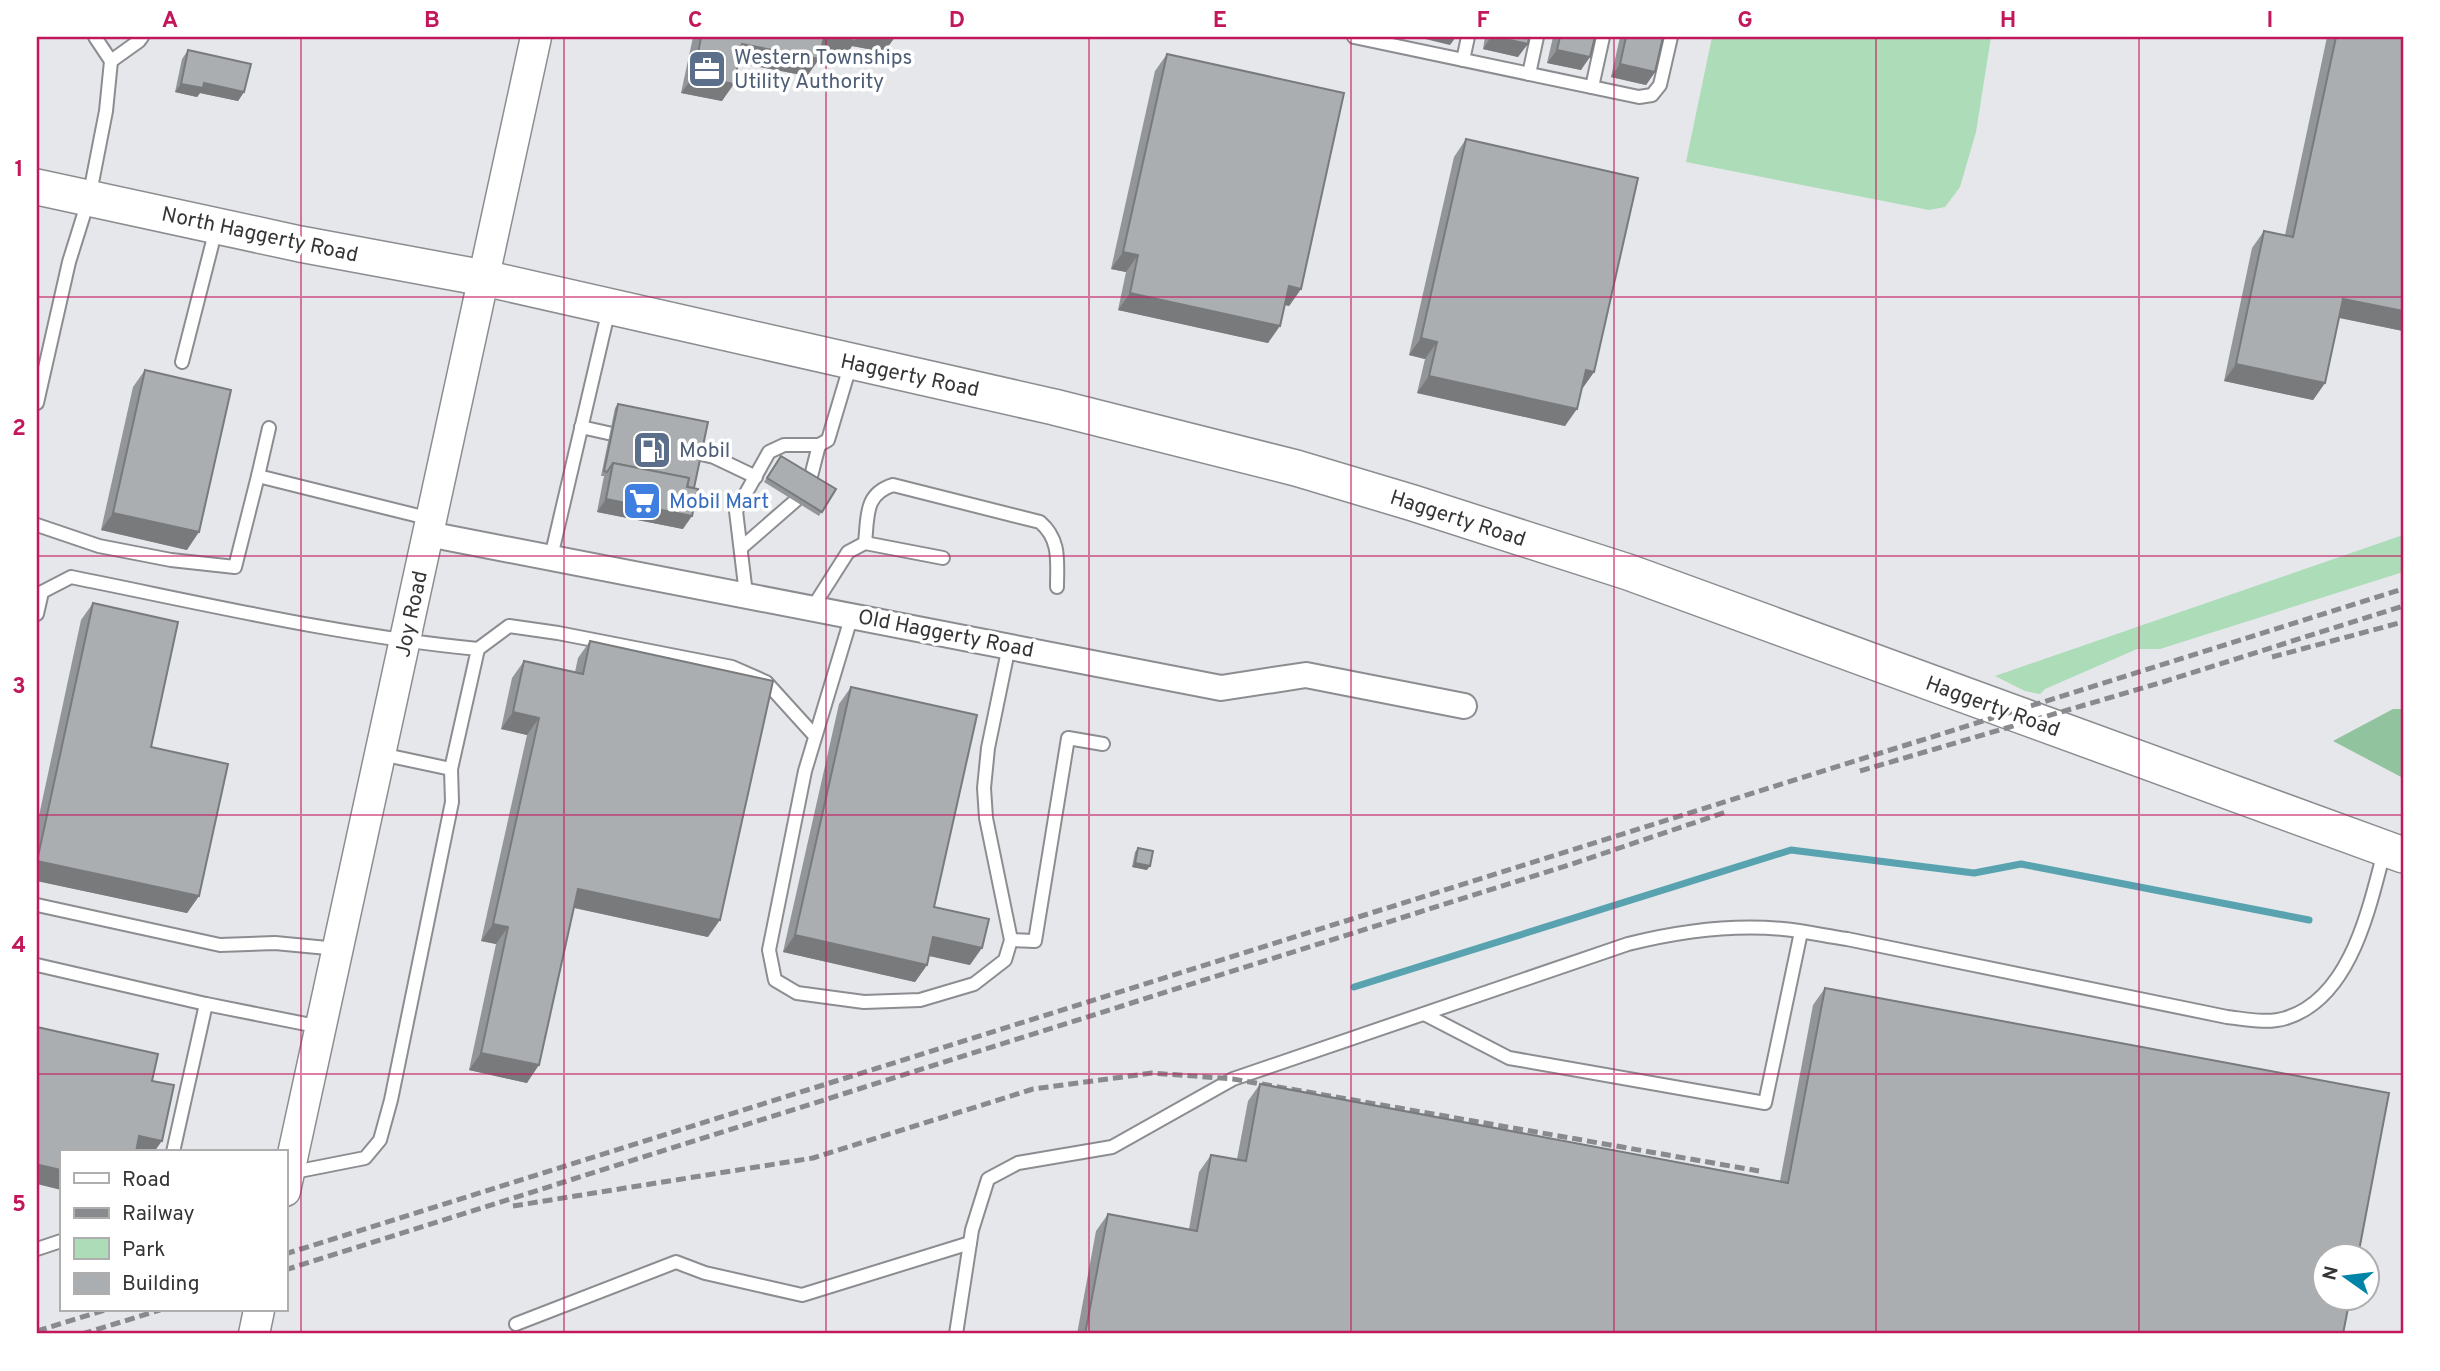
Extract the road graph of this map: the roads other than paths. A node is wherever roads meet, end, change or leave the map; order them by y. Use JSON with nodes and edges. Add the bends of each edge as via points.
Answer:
{"nodes":[{"id":1,"x":95,"y":37,"type":"edge"},
{"id":2,"x":142,"y":37,"type":"edge"},
{"id":3,"x":536,"y":37,"type":"edge"},
{"id":4,"x":1354,"y":37,"type":"edge"},
{"id":5,"x":1468,"y":37,"type":"edge"},
{"id":6,"x":1537,"y":37,"type":"edge"},
{"id":7,"x":1603,"y":37,"type":"edge"},
{"id":8,"x":1671,"y":37,"type":"edge"},
{"id":9,"x":1401,"y":41,"type":"edge"},
{"id":10,"x":1463,"y":60,"type":"junction"},
{"id":11,"x":111,"y":61,"type":"junction"},
{"id":12,"x":1530,"y":74,"type":"junction"},
{"id":13,"x":1592,"y":87,"type":"junction"},
{"id":14,"x":37,"y":187,"type":"edge"},
{"id":15,"x":89,"y":198,"type":"junction"},
{"id":16,"x":217,"y":226,"type":"junction"},
{"id":17,"x":484,"y":278,"type":"junction"},
{"id":18,"x":609,"y":307,"type":"junction"},
{"id":19,"x":182,"y":362,"type":"dead end"},
{"id":20,"x":851,"y":362,"type":"junction"},
{"id":21,"x":37,"y":403,"type":"edge"},
{"id":22,"x":581,"y":426,"type":"junction"},
{"id":23,"x":269,"y":428,"type":"dead end"},
{"id":24,"x":634,"y":439,"type":"edge"},
{"id":25,"x":819,"y":445,"type":"junction"},
{"id":26,"x":674,"y":448,"type":"edge"},
{"id":27,"x":258,"y":476,"type":"junction"},
{"id":28,"x":756,"y":477,"type":"junction"},
{"id":29,"x":37,"y":525,"type":"edge"},
{"id":30,"x":429,"y":526,"type":"junction"},
{"id":31,"x":865,"y":543,"type":"junction"},
{"id":32,"x":741,"y":548,"type":"junction"},
{"id":33,"x":551,"y":557,"type":"junction"},
{"id":34,"x":943,"y":558,"type":"dead end"},
{"id":35,"x":1057,"y":587,"type":"dead end"},
{"id":36,"x":746,"y":594,"type":"junction"},
{"id":37,"x":813,"y":607,"type":"junction"},
{"id":38,"x":37,"y":614,"type":"edge"},
{"id":39,"x":852,"y":615,"type":"junction"},
{"id":40,"x":405,"y":642,"type":"junction"},
{"id":41,"x":1009,"y":646,"type":"junction"},
{"id":42,"x":478,"y":649,"type":"junction"},
{"id":43,"x":1464,"y":706,"type":"dead end"},
{"id":44,"x":815,"y":736,"type":"junction"},
{"id":45,"x":1103,"y":744,"type":"dead end"},
{"id":46,"x":381,"y":754,"type":"junction"},
{"id":47,"x":451,"y":769,"type":"junction"},
{"id":48,"x":2394,"y":852,"type":"edge"},
{"id":49,"x":37,"y":905,"type":"edge"},
{"id":50,"x":1801,"y":932,"type":"junction"},
{"id":51,"x":1011,"y":940,"type":"junction"},
{"id":52,"x":338,"y":949,"type":"junction"},
{"id":53,"x":37,"y":965,"type":"edge"},
{"id":54,"x":206,"y":1004,"type":"junction"},
{"id":55,"x":1424,"y":1014,"type":"junction"},
{"id":56,"x":321,"y":1027,"type":"junction"},
{"id":57,"x":173,"y":1150,"type":"edge"},
{"id":58,"x":287,"y":1182,"type":"edge"},
{"id":59,"x":60,"y":1241,"type":"edge"},
{"id":60,"x":970,"y":1243,"type":"junction"},
{"id":61,"x":37,"y":1249,"type":"edge"},
{"id":62,"x":259,"y":1312,"type":"edge"},
{"id":63,"x":516,"y":1324,"type":"dead end"},
{"id":64,"x":254,"y":1334,"type":"edge"},
{"id":65,"x":956,"y":1334,"type":"edge"}],
"edges":[{"from":1,"to":11,"type":"lane"},
{"from":2,"to":11,"type":"lane"},
{"from":3,"to":17,"type":"street","name":"Joy Road"},
{"from":4,"to":9,"type":"lane"},
{"from":5,"to":10,"type":"lane"},
{"from":6,"to":12,"type":"lane"},
{"from":7,"to":13,"type":"lane"},
{"from":8,"to":13,"type":"lane","via":[[1660,85],[1653,95],[1639,97]]},
{"from":9,"to":10,"type":"lane"},
{"from":10,"to":12,"type":"lane"},
{"from":11,"to":15,"type":"lane"},
{"from":12,"to":13,"type":"lane"},
{"from":14,"to":15,"type":"main road","name":"North Haggerty Road"},
{"from":15,"to":16,"type":"main road","name":"North Haggerty Road"},
{"from":15,"to":21,"type":"lane","via":[[69,262]]},
{"from":16,"to":17,"type":"main road","name":"North Haggerty Road"},
{"from":16,"to":19,"type":"lane"},
{"from":17,"to":18,"type":"main road","name":"Haggerty Road"},
{"from":17,"to":30,"type":"street","name":"Joy Road"},
{"from":18,"to":20,"type":"main road","name":"Haggerty Road"},
{"from":18,"to":22,"type":"lane"},
{"from":20,"to":25,"type":"lane","via":[[828,440]]},
{"from":20,"to":48,"type":"main road","name":"Haggerty Road","via":[[1137,427],[1413,503],[1628,572]]},
{"from":22,"to":24,"type":"lane"},
{"from":22,"to":33,"type":"lane"},
{"from":23,"to":27,"type":"lane"},
{"from":25,"to":28,"type":"lane","via":[[784,445],[769,452]]},
{"from":25,"to":32,"type":"lane","via":[[810,480],[795,501]]},
{"from":26,"to":28,"type":"lane","via":[[714,457]]},
{"from":27,"to":29,"type":"lane","via":[[235,567],[99,546]]},
{"from":27,"to":30,"type":"lane"},
{"from":28,"to":32,"type":"lane","via":[[736,511]]},
{"from":30,"to":33,"type":"street","name":"Old Haggerty Road"},
{"from":30,"to":40,"type":"street","name":"Joy Road"},
{"from":31,"to":34,"type":"lane"},
{"from":31,"to":35,"type":"lane","via":[[870,504],[881,489],[893,485],[1040,522],[1051,531],[1056,545]]},
{"from":31,"to":37,"type":"lane","via":[[848,552]]},
{"from":32,"to":36,"type":"lane"},
{"from":33,"to":36,"type":"street","name":"Old Haggerty Road"},
{"from":36,"to":37,"type":"street","name":"Old Haggerty Road"},
{"from":37,"to":39,"type":"street","name":"Old Haggerty Road"},
{"from":38,"to":40,"type":"lane","via":[[42,592],[71,577]]},
{"from":39,"to":41,"type":"street","name":"Old Haggerty Road"},
{"from":39,"to":44,"type":"lane"},
{"from":40,"to":42,"type":"lane"},
{"from":40,"to":46,"type":"street","name":"Joy Road"},
{"from":41,"to":43,"type":"street","name":"Old Haggerty Road","via":[[1221,688],[1306,676]]},
{"from":41,"to":51,"type":"lane","via":[[984,788]]},
{"from":42,"to":44,"type":"lane","via":[[509,626],[732,667],[766,682]]},
{"from":42,"to":47,"type":"lane"},
{"from":44,"to":51,"type":"lane","via":[[769,950],[775,980],[797,993],[851,1001],[920,1000],[974,984],[1005,960]]},
{"from":45,"to":51,"type":"lane","via":[[1068,738],[1035,941]]},
{"from":46,"to":47,"type":"lane"},
{"from":46,"to":52,"type":"street","name":"Joy Road"},
{"from":47,"to":58,"type":"lane","via":[[452,802],[380,1140],[365,1158]]},
{"from":48,"to":50,"type":"lane","via":[[2350,959],[2332,986],[2286,1019],[2227,1017]]},
{"from":49,"to":52,"type":"lane","via":[[220,944]]},
{"from":50,"to":55,"type":"lane","via":[[1752,927],[1676,932]]},
{"from":50,"to":55,"type":"lane","via":[[1765,1103],[1509,1058]]},
{"from":52,"to":56,"type":"street","name":"Joy Road"},
{"from":53,"to":54,"type":"lane"},
{"from":54,"to":56,"type":"lane"},
{"from":54,"to":57,"type":"lane"},
{"from":55,"to":60,"type":"lane","via":[[1233,1079],[1112,1147],[1018,1163],[988,1179]]},
{"from":56,"to":58,"type":"street","name":"Joy Road"},
{"from":59,"to":61,"type":"lane"},
{"from":60,"to":63,"type":"lane","via":[[802,1295],[676,1262]]},
{"from":60,"to":65,"type":"lane"},
{"from":62,"to":64,"type":"street"}]}
